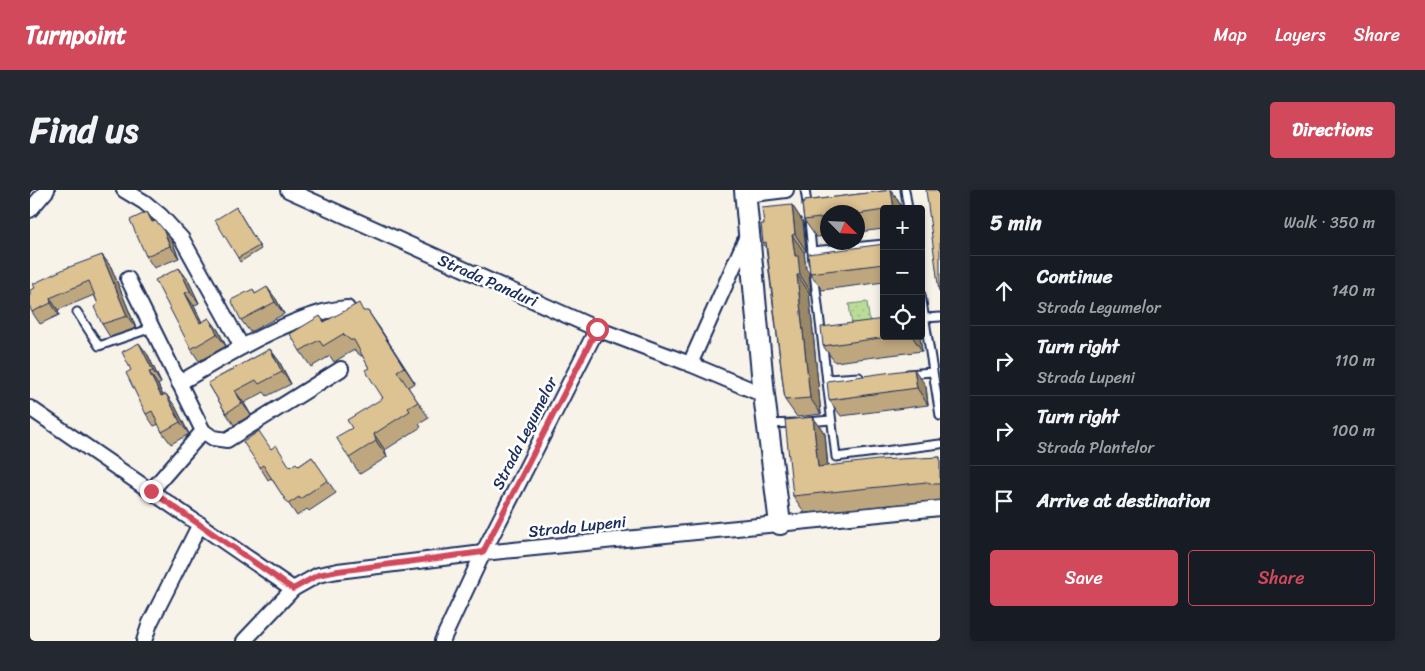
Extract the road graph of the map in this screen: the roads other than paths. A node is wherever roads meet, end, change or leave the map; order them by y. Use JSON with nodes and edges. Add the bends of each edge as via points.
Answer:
{"nodes":[{"id":1,"x":47,"y":190,"type":"edge"},
{"id":2,"x":124,"y":190,"type":"edge"},
{"id":3,"x":288,"y":190,"type":"edge"},
{"id":4,"x":786,"y":190,"type":"edge"},
{"id":5,"x":805,"y":190,"type":"edge"},
{"id":6,"x":905,"y":190,"type":"edge"},
{"id":7,"x":746,"y":193,"type":"edge"},
{"id":8,"x":907,"y":205,"type":"edge"},
{"id":9,"x":30,"y":210,"type":"edge"},
{"id":10,"x":750,"y":228,"type":"junction"},
{"id":11,"x":880,"y":244,"type":"edge"},
{"id":12,"x":812,"y":252,"type":"junction"},
{"id":13,"x":128,"y":279,"type":"dead end"},
{"id":14,"x":347,"y":308,"type":"edge"},
{"id":15,"x":77,"y":312,"type":"dead end"},
{"id":16,"x":940,"y":316,"type":"edge"},
{"id":17,"x":925,"y":318,"type":"joint"},
{"id":18,"x":152,"y":328,"type":"junction"},
{"id":19,"x":597,"y":329,"type":"junction"},
{"id":20,"x":242,"y":348,"type":"junction"},
{"id":21,"x":690,"y":364,"type":"junction"},
{"id":22,"x":341,"y":369,"type":"dead end"},
{"id":23,"x":932,"y":372,"type":"junction"},
{"id":24,"x":903,"y":374,"type":"edge"},
{"id":25,"x":865,"y":376,"type":"edge"},
{"id":26,"x":826,"y":379,"type":"junction"},
{"id":27,"x":179,"y":383,"type":"junction"},
{"id":28,"x":764,"y":395,"type":"junction"},
{"id":29,"x":30,"y":408,"type":"edge"},
{"id":30,"x":940,"y":416,"type":"edge"},
{"id":31,"x":831,"y":420,"type":"junction"},
{"id":32,"x":768,"y":424,"type":"junction"},
{"id":33,"x":203,"y":431,"type":"junction"},
{"id":34,"x":940,"y":444,"type":"edge"},
{"id":35,"x":151,"y":491,"type":"junction"},
{"id":36,"x":940,"y":508,"type":"edge"},
{"id":37,"x":200,"y":524,"type":"junction"},
{"id":38,"x":780,"y":524,"type":"junction"},
{"id":39,"x":483,"y":552,"type":"junction"},
{"id":40,"x":293,"y":589,"type":"junction"},
{"id":41,"x":144,"y":641,"type":"edge"},
{"id":42,"x":244,"y":641,"type":"edge"},
{"id":43,"x":442,"y":641,"type":"edge"}],
"edges":[{"from":1,"to":9,"type":"street"},
{"from":2,"to":20,"type":"street","via":[[161,216],[182,239]]},
{"from":3,"to":19,"type":"street","name":"Strada Panduri"},
{"from":4,"to":7,"type":"street"},
{"from":5,"to":12,"type":"lane"},
{"from":6,"to":8,"type":"lane"},
{"from":7,"to":10,"type":"street"},
{"from":10,"to":21,"type":"street"},
{"from":10,"to":28,"type":"street"},
{"from":11,"to":12,"type":"lane"},
{"from":12,"to":26,"type":"lane"},
{"from":13,"to":18,"type":"street"},
{"from":14,"to":20,"type":"street","via":[[320,313],[285,326]]},
{"from":15,"to":18,"type":"lane","via":[[98,346]]},
{"from":16,"to":17,"type":"lane"},
{"from":17,"to":23,"type":"lane"},
{"from":18,"to":27,"type":"street"},
{"from":19,"to":21,"type":"street","name":"Strada Panduri"},
{"from":19,"to":39,"type":"street","name":"Strada Legumelor"},
{"from":20,"to":27,"type":"street"},
{"from":21,"to":28,"type":"street","name":"Strada Panduri"},
{"from":22,"to":33,"type":"street","via":[[227,440],[213,438]]},
{"from":23,"to":24,"type":"lane"},
{"from":23,"to":30,"type":"lane"},
{"from":25,"to":26,"type":"lane"},
{"from":26,"to":31,"type":"lane"},
{"from":27,"to":33,"type":"street"},
{"from":28,"to":32,"type":"street"},
{"from":29,"to":35,"type":"street"},
{"from":31,"to":32,"type":"lane"},
{"from":31,"to":34,"type":"lane","via":[[836,458]]},
{"from":32,"to":38,"type":"street"},
{"from":33,"to":35,"type":"street"},
{"from":35,"to":37,"type":"street"},
{"from":36,"to":38,"type":"street","name":"Strada Lupeni"},
{"from":37,"to":40,"type":"street"},
{"from":37,"to":41,"type":"street"},
{"from":38,"to":39,"type":"street","name":"Strada Lupeni"},
{"from":39,"to":40,"type":"street","name":"Strada Lupeni","via":[[338,571],[318,575]]},
{"from":39,"to":43,"type":"street","name":"Strada Legumelor"},
{"from":40,"to":42,"type":"street","name":"Strada Lupeni"}]}
